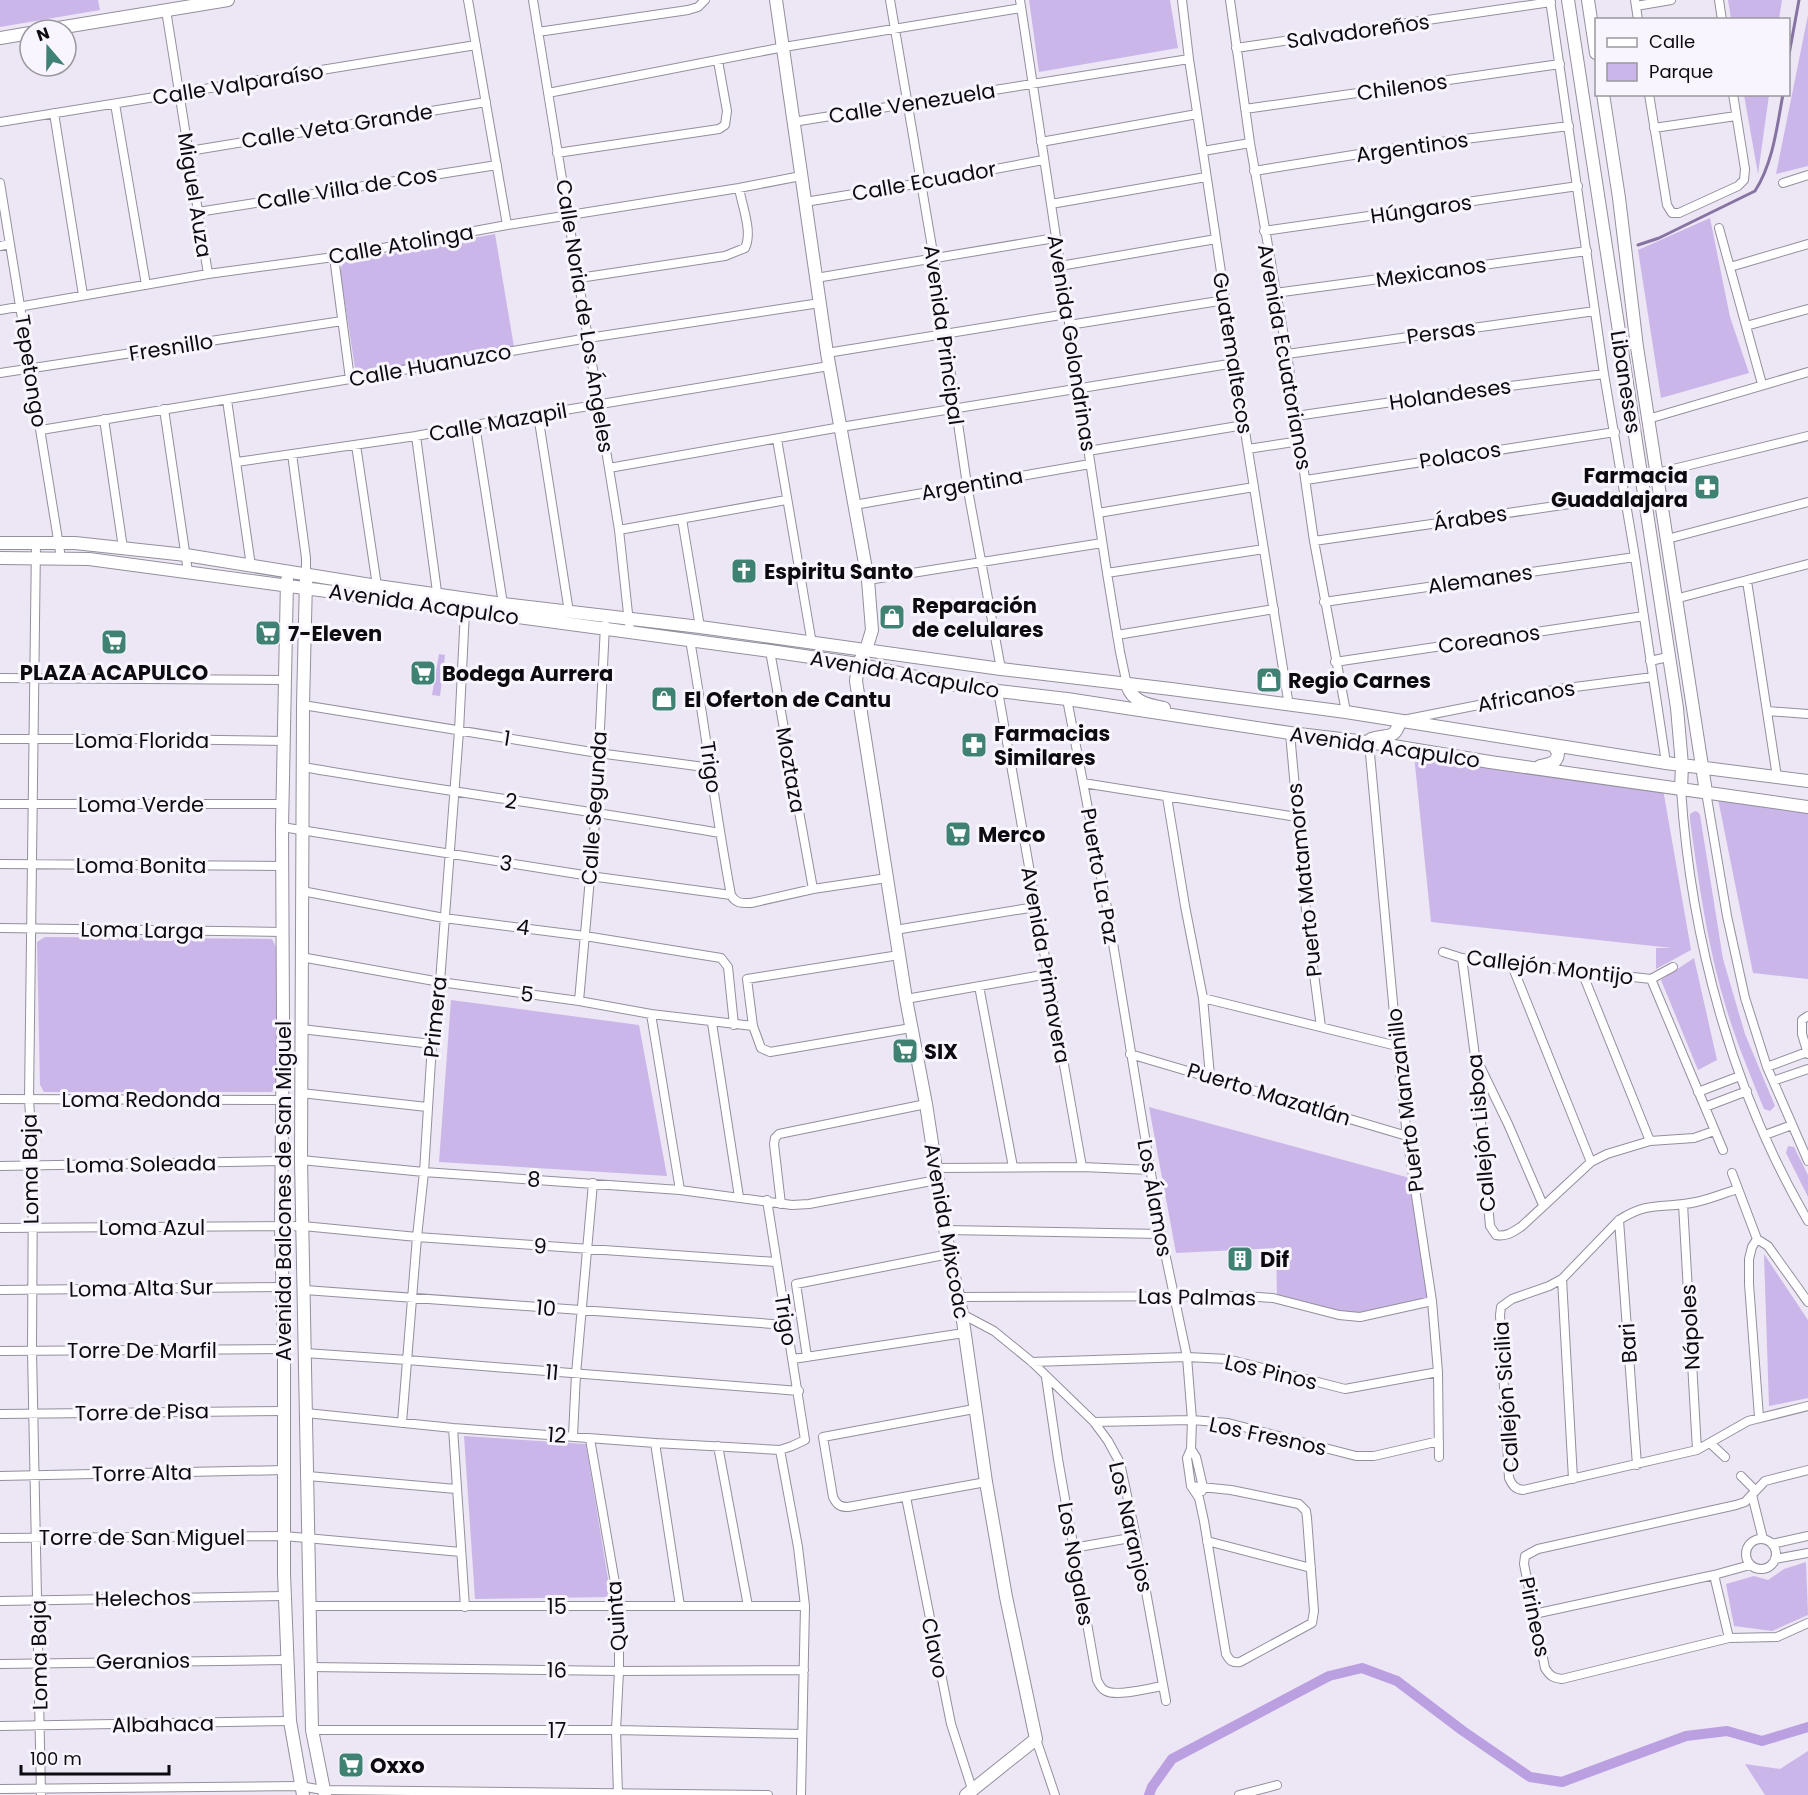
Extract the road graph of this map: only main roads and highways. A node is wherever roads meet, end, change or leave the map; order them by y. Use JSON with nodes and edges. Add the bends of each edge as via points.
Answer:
{"nodes":[{"id":1,"x":228,"y":0,"type":"edge"},
{"id":2,"x":776,"y":0,"type":"edge"},
{"id":3,"x":1588,"y":0,"type":"edge"},
{"id":4,"x":1570,"y":2,"type":"edge"},
{"id":5,"x":78,"y":25,"type":"edge"},
{"id":6,"x":18,"y":35,"type":"edge"},
{"id":7,"x":0,"y":38,"type":"edge"},
{"id":8,"x":1595,"y":46,"type":"edge"},
{"id":9,"x":1603,"y":96,"type":"edge"},
{"id":10,"x":0,"y":543,"type":"edge"},
{"id":11,"x":0,"y":558,"type":"edge"},
{"id":12,"x":288,"y":572,"type":"junction"},
{"id":13,"x":306,"y":574,"type":"junction"},
{"id":14,"x":286,"y":585,"type":"junction"},
{"id":15,"x":306,"y":588,"type":"junction"},
{"id":16,"x":438,"y":601,"type":"junction"},
{"id":17,"x":866,"y":650,"type":"junction"},
{"id":18,"x":858,"y":664,"type":"junction"},
{"id":19,"x":1127,"y":685,"type":"junction"},
{"id":20,"x":1194,"y":719,"type":"junction"},
{"id":21,"x":1400,"y":721,"type":"junction"},
{"id":22,"x":1369,"y":743,"type":"junction"},
{"id":23,"x":1553,"y":745,"type":"junction"},
{"id":24,"x":1682,"y":765,"type":"junction"},
{"id":25,"x":1536,"y":767,"type":"junction"},
{"id":26,"x":1701,"y":767,"type":"junction"},
{"id":27,"x":1808,"y":781,"type":"edge"},
{"id":28,"x":1681,"y":789,"type":"junction"},
{"id":29,"x":1706,"y":792,"type":"junction"},
{"id":30,"x":1808,"y":807,"type":"edge"},
{"id":31,"x":302,"y":1791,"type":"edge"},
{"id":32,"x":324,"y":1793,"type":"edge"},
{"id":33,"x":971,"y":1793,"type":"edge"}],
"edges":[{"from":1,"to":5,"type":"main road"},
{"from":2,"to":17,"type":"main road","via":[[827,353],[868,580],[872,619]]},
{"from":3,"to":8,"type":"main road"},
{"from":4,"to":24,"type":"main road","name":"Libaneses","via":[[1677,708]]},
{"from":6,"to":7,"type":"main road"},
{"from":9,"to":26,"type":"main road","name":"Libaneses"},
{"from":10,"to":12,"type":"main road","name":"Avenida Acapulco","via":[[123,548]]},
{"from":11,"to":14,"type":"main road","name":"Avenida Acapulco","via":[[89,559]]},
{"from":12,"to":13,"type":"main road","name":"Avenida Acapulco"},
{"from":12,"to":14,"type":"main road"},
{"from":13,"to":15,"type":"main road"},
{"from":13,"to":16,"type":"main road","name":"Avenida Acapulco"},
{"from":14,"to":15,"type":"main road","name":"Avenida Acapulco"},
{"from":14,"to":31,"type":"main road","name":"Avenida Balcones de San Miguel","via":[[281,1161],[284,1536],[290,1722]]},
{"from":15,"to":16,"type":"main road","name":"Avenida Acapulco"},
{"from":15,"to":32,"type":"main road","name":"Avenida Balcones de San Miguel","via":[[301,1160],[312,1730]]},
{"from":16,"to":17,"type":"main road","name":"Avenida Acapulco","via":[[503,604]]},
{"from":16,"to":18,"type":"main road","name":"Avenida Acapulco","via":[[465,611]]},
{"from":17,"to":18,"type":"main road"},
{"from":17,"to":19,"type":"main road","name":"Avenida Acapulco"},
{"from":18,"to":20,"type":"main road","name":"Avenida Acapulco","via":[[945,683]]},
{"from":18,"to":33,"type":"main road","name":"Avenida Mixcoac","via":[[856,681],[906,999],[962,1314],[1006,1597],[1036,1739]]},
{"from":19,"to":20,"type":"main road","via":[[1142,702],[1188,713]]},
{"from":19,"to":21,"type":"main road","name":"Avenida Acapulco"},
{"from":20,"to":22,"type":"main road","name":"Avenida Acapulco"},
{"from":21,"to":22,"type":"main road","via":[[1396,733],[1372,738]]},
{"from":21,"to":23,"type":"main road","name":"Avenida Acapulco"},
{"from":22,"to":25,"type":"main road","name":"Avenida Acapulco"},
{"from":23,"to":24,"type":"main road","name":"Avenida Acapulco"},
{"from":23,"to":25,"type":"main road","via":[[1558,752],[1555,762]]},
{"from":24,"to":26,"type":"main road","name":"Avenida Acapulco"},
{"from":24,"to":28,"type":"main road","name":"Libaneses"},
{"from":25,"to":28,"type":"main road","name":"Avenida Acapulco"},
{"from":26,"to":27,"type":"main road","name":"Avenida Acapulco"},
{"from":26,"to":29,"type":"main road","name":"Libaneses"},
{"from":28,"to":29,"type":"main road","name":"Avenida Acapulco"},
{"from":29,"to":30,"type":"main road","name":"Avenida Acapulco"}]}
